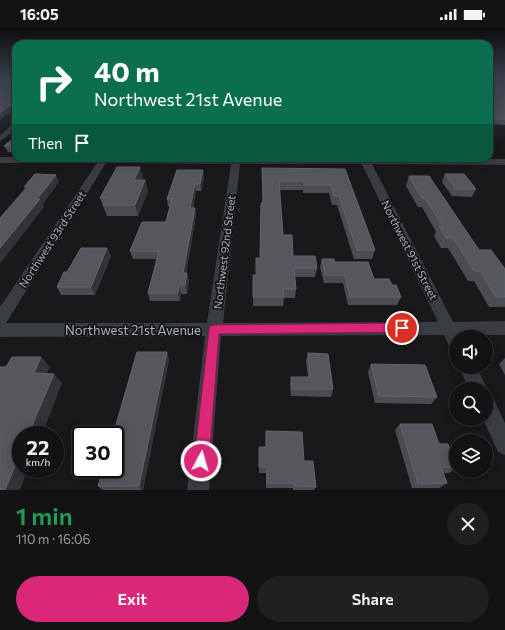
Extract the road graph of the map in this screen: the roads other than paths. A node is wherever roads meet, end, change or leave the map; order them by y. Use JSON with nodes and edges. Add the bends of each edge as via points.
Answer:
{"nodes":[{"id":1,"x":12,"y":129,"type":"edge"},
{"id":2,"x":0,"y":139,"type":"edge"},
{"id":3,"x":493,"y":155,"type":"edge"},
{"id":4,"x":0,"y":160,"type":"edge"},
{"id":5,"x":12,"y":160,"type":"edge"},
{"id":6,"x":102,"y":162,"type":"edge"},
{"id":7,"x":236,"y":162,"type":"edge"},
{"id":8,"x":365,"y":162,"type":"edge"},
{"id":9,"x":502,"y":162,"type":"edge"},
{"id":10,"x":0,"y":320,"type":"edge"},
{"id":11,"x":448,"y":327,"type":"junction"},
{"id":12,"x":505,"y":328,"type":"edge"},
{"id":13,"x":0,"y":330,"type":"edge"},
{"id":14,"x":214,"y":330,"type":"junction"},
{"id":15,"x":450,"y":330,"type":"edge"},
{"id":16,"x":493,"y":420,"type":"edge"},
{"id":17,"x":505,"y":445,"type":"edge"},
{"id":18,"x":198,"y":490,"type":"edge"}],
"edges":[{"from":1,"to":2,"type":"street"},
{"from":3,"to":9,"type":"street"},
{"from":4,"to":5,"type":"street"},
{"from":6,"to":10,"type":"street","name":"Northwest 93rd Street"},
{"from":7,"to":14,"type":"street","name":"Northwest 92nd Street"},
{"from":8,"to":11,"type":"street","name":"Northwest 91st Street"},
{"from":11,"to":12,"type":"street","name":"Northwest 21st Avenue"},
{"from":11,"to":14,"type":"street","name":"Northwest 21st Avenue"},
{"from":11,"to":15,"type":"street","name":"Northwest 91st Street"},
{"from":13,"to":14,"type":"street","name":"Northwest 21st Avenue"},
{"from":14,"to":18,"type":"street","name":"Northwest 92nd Street"},
{"from":16,"to":17,"type":"street"}]}
